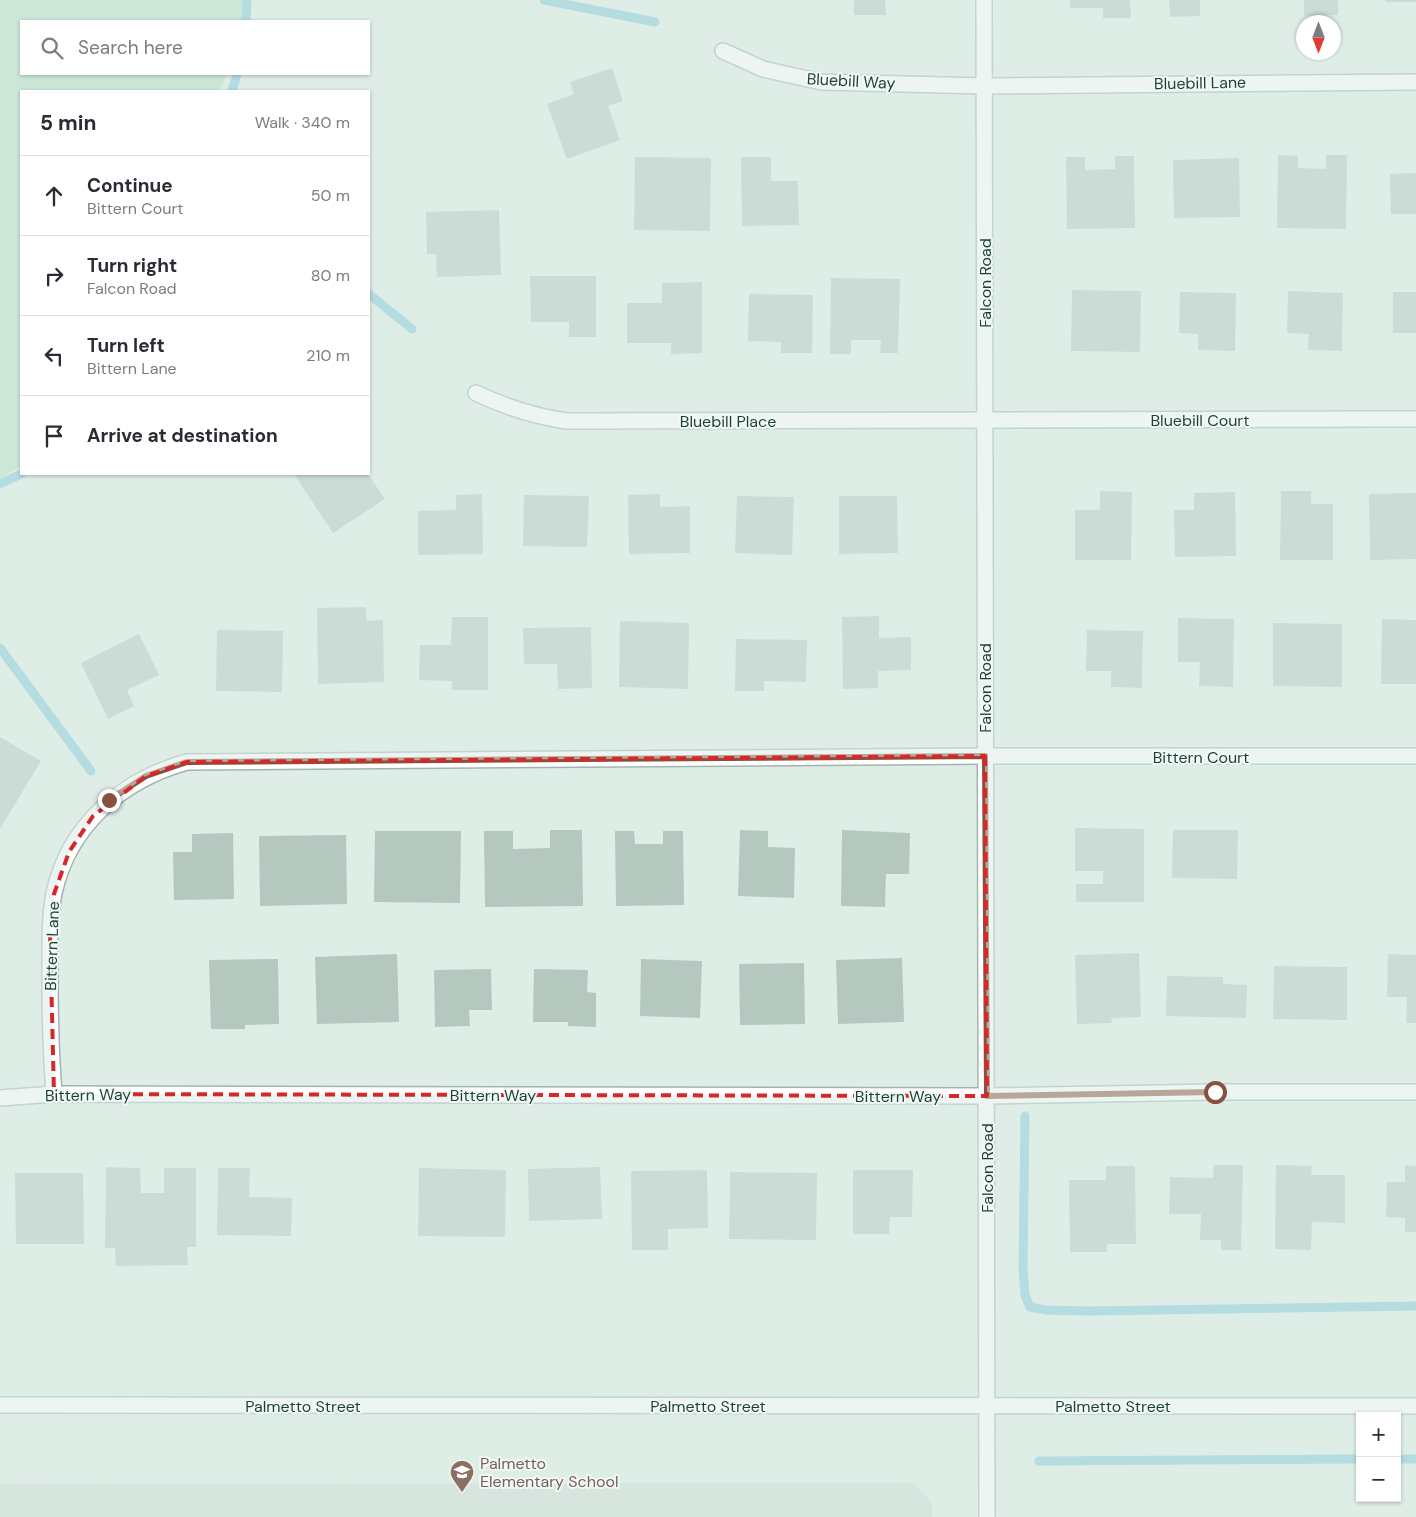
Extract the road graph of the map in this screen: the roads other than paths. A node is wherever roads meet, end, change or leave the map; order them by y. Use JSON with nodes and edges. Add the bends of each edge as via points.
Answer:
{"nodes":[{"id":1,"x":984,"y":0,"type":"edge"},
{"id":2,"x":722,"y":51,"type":"dead end"},
{"id":3,"x":1416,"y":82,"type":"edge"},
{"id":4,"x":984,"y":86,"type":"junction"},
{"id":5,"x":476,"y":393,"type":"dead end"},
{"id":6,"x":1416,"y":419,"type":"edge"},
{"id":7,"x":985,"y":421,"type":"junction"},
{"id":8,"x":985,"y":756,"type":"junction"},
{"id":9,"x":1416,"y":756,"type":"edge"},
{"id":10,"x":1416,"y":1092,"type":"edge"},
{"id":11,"x":54,"y":1094,"type":"junction"},
{"id":12,"x":987,"y":1096,"type":"junction"},
{"id":13,"x":0,"y":1098,"type":"edge"},
{"id":14,"x":0,"y":1405,"type":"edge"},
{"id":15,"x":987,"y":1406,"type":"junction"},
{"id":16,"x":1416,"y":1406,"type":"edge"},
{"id":17,"x":987,"y":1517,"type":"edge"}],
"edges":[{"from":1,"to":4,"type":"street","name":"Falcon Road"},
{"from":2,"to":4,"type":"street","name":"Bluebill Way","via":[[763,69],[821,82]]},
{"from":3,"to":4,"type":"street","name":"Bluebill Lane"},
{"from":4,"to":7,"type":"street","name":"Falcon Road"},
{"from":5,"to":7,"type":"street","name":"Bluebill Place","via":[[504,407],[566,421]]},
{"from":6,"to":7,"type":"street","name":"Bluebill Court"},
{"from":7,"to":8,"type":"street","name":"Falcon Road"},
{"from":8,"to":9,"type":"street","name":"Bittern Court"},
{"from":8,"to":11,"type":"street","name":"Bittern Lane","via":[[187,762],[166,768],[127,787],[94,816],[69,852],[60,872],[50,933],[50,1040]]},
{"from":8,"to":12,"type":"street","name":"Falcon Road"},
{"from":10,"to":12,"type":"street"},
{"from":11,"to":12,"type":"street","name":"Bittern Way"},
{"from":11,"to":13,"type":"street","name":"Bittern Way"},
{"from":12,"to":15,"type":"street","name":"Falcon Road"},
{"from":14,"to":15,"type":"street","name":"Palmetto Street"},
{"from":15,"to":16,"type":"street","name":"Palmetto Street"},
{"from":15,"to":17,"type":"street","name":"Falcon Road"}]}
